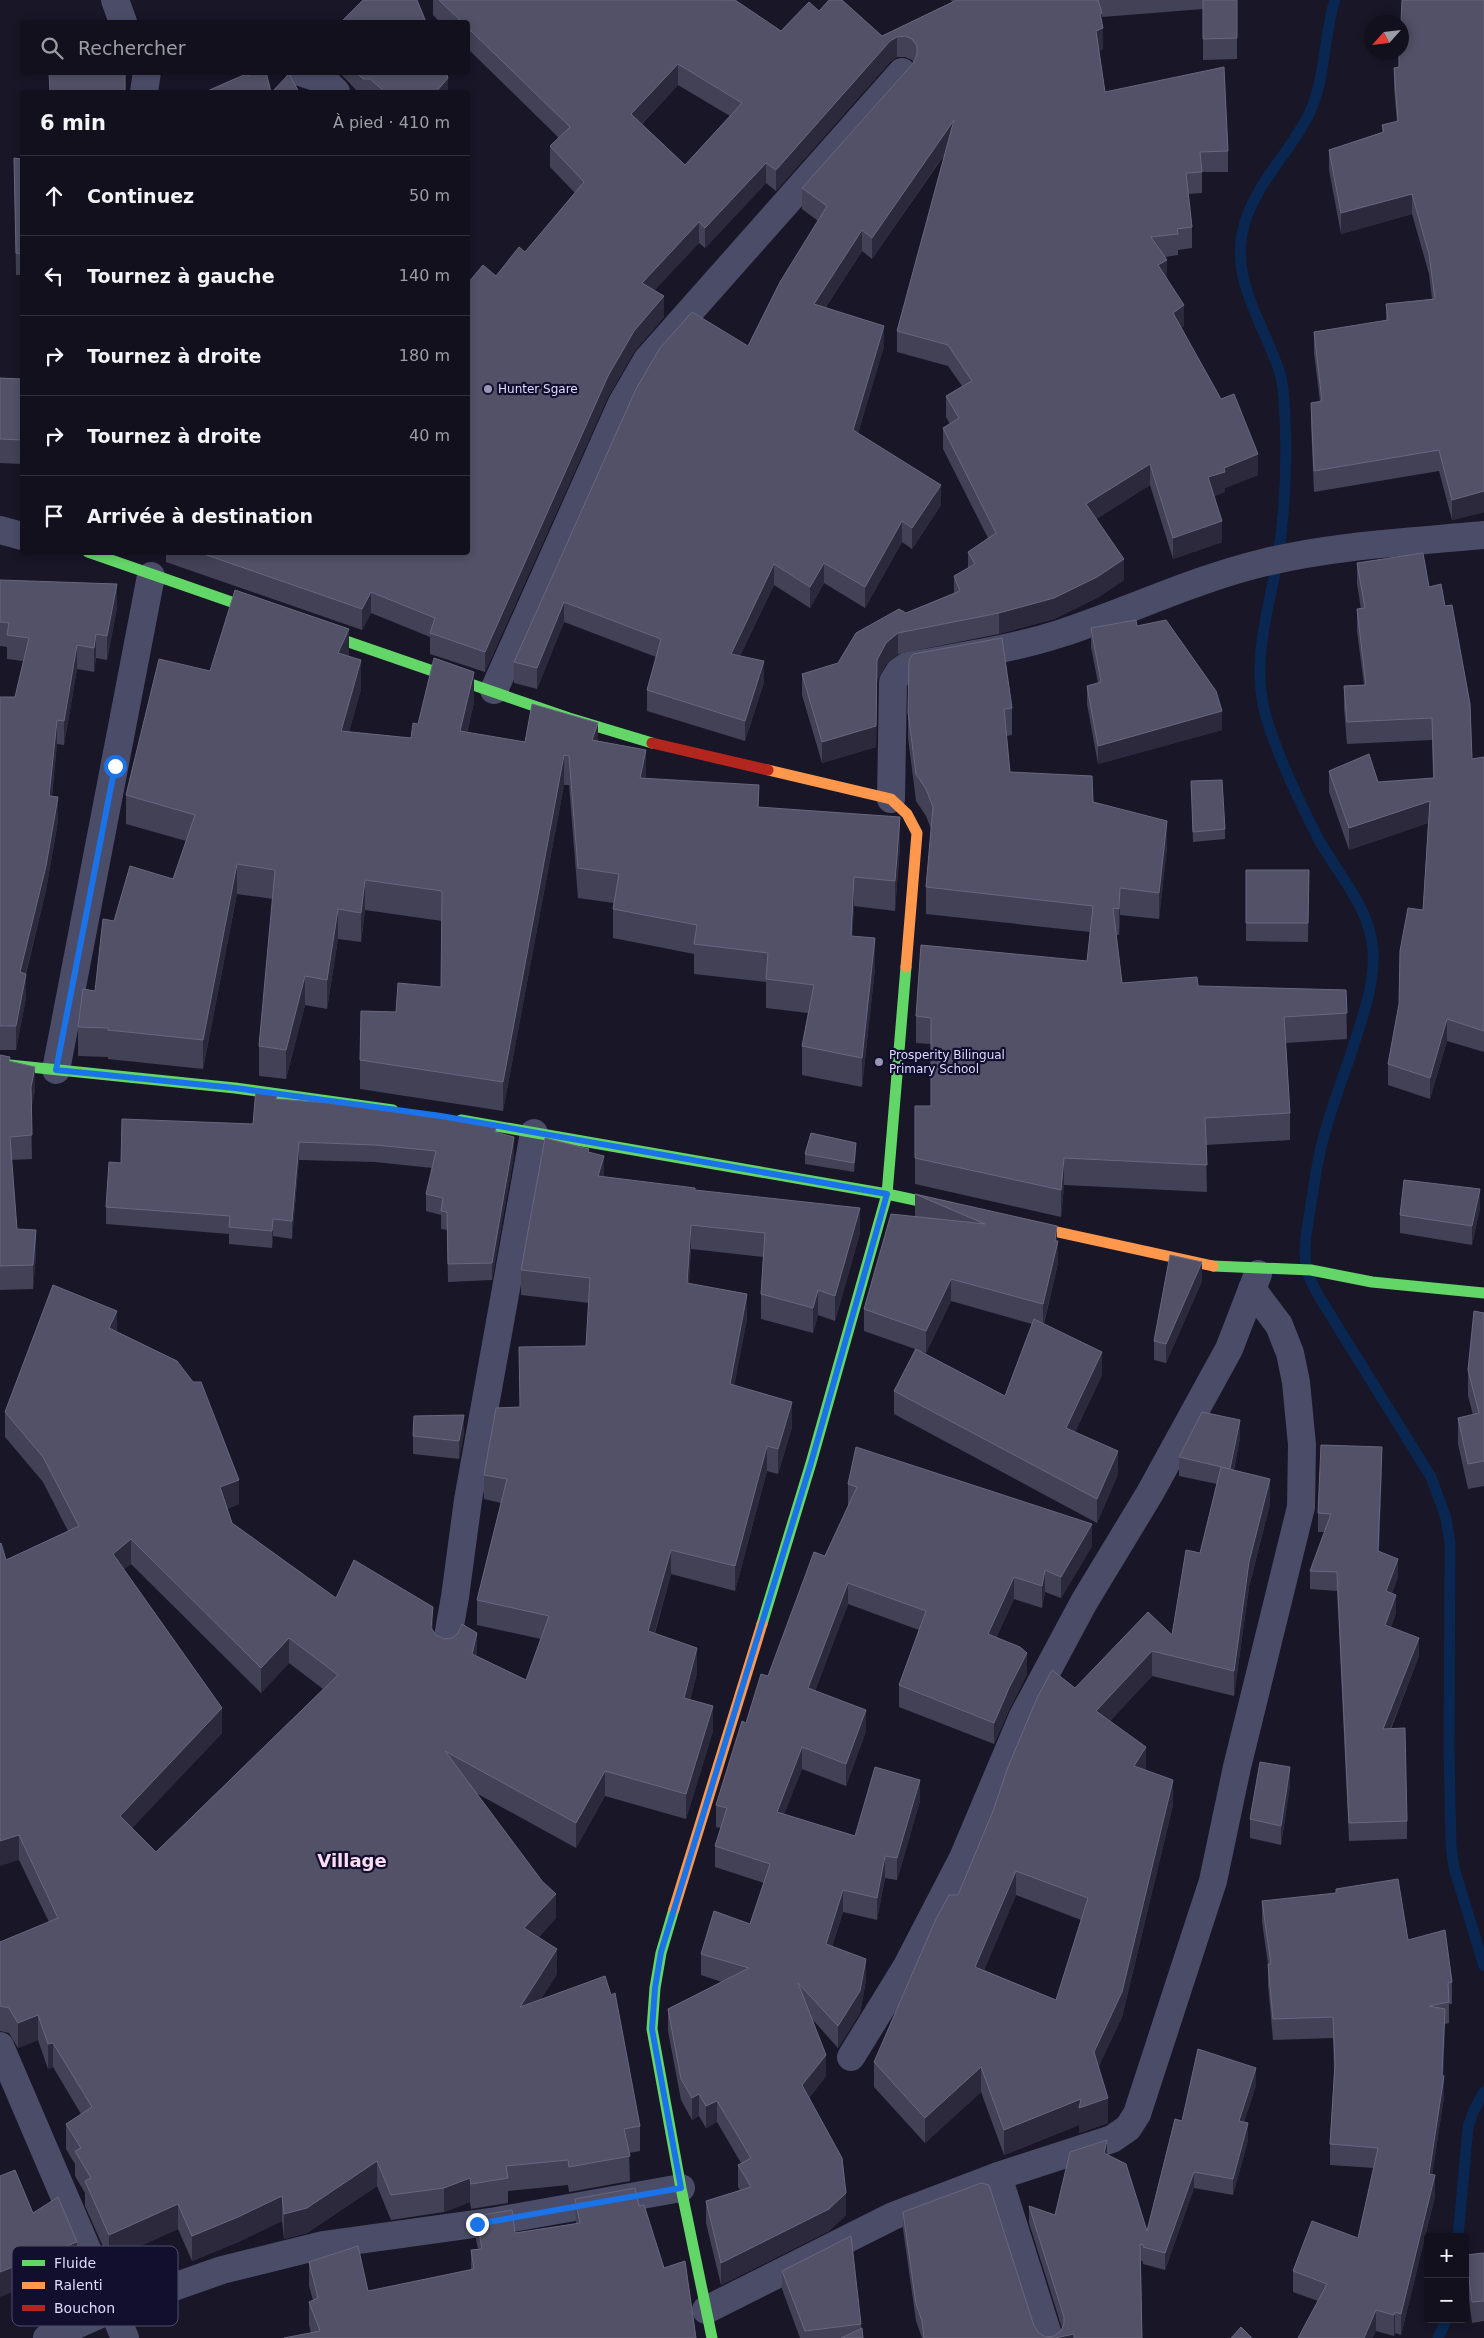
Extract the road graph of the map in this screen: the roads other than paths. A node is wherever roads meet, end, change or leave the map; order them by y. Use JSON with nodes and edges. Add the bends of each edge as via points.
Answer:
{"nodes":[{"id":1,"x":115,"y":0,"type":"edge"},
{"id":2,"x":122,"y":20,"type":"edge"},
{"id":3,"x":902,"y":72,"type":"edge"},
{"id":4,"x":147,"y":75,"type":"edge"},
{"id":5,"x":309,"y":75,"type":"edge"},
{"id":6,"x":144,"y":90,"type":"edge"},
{"id":7,"x":334,"y":90,"type":"edge"},
{"id":8,"x":0,"y":530,"type":"edge"},
{"id":9,"x":20,"y":535,"type":"edge"},
{"id":10,"x":1484,"y":535,"type":"edge"},
{"id":11,"x":94,"y":555,"type":"edge"},
{"id":12,"x":152,"y":576,"type":"junction"},
{"id":13,"x":281,"y":619,"type":"edge"},
{"id":14,"x":300,"y":625,"type":"edge"},
{"id":15,"x":494,"y":690,"type":"junction"},
{"id":16,"x":891,"y":799,"type":"junction"},
{"id":17,"x":0,"y":1064,"type":"edge"},
{"id":18,"x":56,"y":1070,"type":"junction"},
{"id":19,"x":402,"y":1111,"type":"edge"},
{"id":20,"x":450,"y":1118,"type":"edge"},
{"id":21,"x":534,"y":1133,"type":"junction"},
{"id":22,"x":887,"y":1194,"type":"junction"},
{"id":23,"x":965,"y":1211,"type":"edge"},
{"id":24,"x":1014,"y":1222,"type":"edge"},
{"id":25,"x":1256,"y":1278,"type":"junction"},
{"id":26,"x":1484,"y":1293,"type":"edge"},
{"id":27,"x":446,"y":1648,"type":"edge"},
{"id":28,"x":0,"y":2046,"type":"edge"},
{"id":29,"x":851,"y":2057,"type":"dead end"},
{"id":30,"x":998,"y":2176,"type":"junction"},
{"id":31,"x":681,"y":2188,"type":"junction"},
{"id":32,"x":87,"y":2246,"type":"edge"},
{"id":33,"x":178,"y":2285,"type":"edge"},
{"id":34,"x":706,"y":2310,"type":"junction"},
{"id":35,"x":74,"y":2326,"type":"edge"},
{"id":36,"x":121,"y":2326,"type":"edge"},
{"id":37,"x":48,"y":2338,"type":"edge"},
{"id":38,"x":125,"y":2338,"type":"edge"},
{"id":39,"x":712,"y":2338,"type":"edge"},
{"id":40,"x":1049,"y":2338,"type":"edge"}],
"edges":[{"from":1,"to":2,"type":"street"},
{"from":3,"to":15,"type":"street","via":[[647,360],[622,403]]},
{"from":4,"to":6,"type":"street"},
{"from":5,"to":7,"type":"street","via":[[324,80]]},
{"from":8,"to":9,"type":"street"},
{"from":10,"to":16,"type":"street","via":[[1317,551],[1261,563],[1198,581],[1059,634],[1015,646],[907,666],[898,672],[893,682]]},
{"from":11,"to":12,"type":"street"},
{"from":12,"to":13,"type":"street"},
{"from":12,"to":18,"type":"street"},
{"from":14,"to":15,"type":"street"},
{"from":15,"to":16,"type":"street","via":[[569,718],[637,738]]},
{"from":16,"to":22,"type":"street","via":[[911,818],[917,833]]},
{"from":17,"to":18,"type":"street"},
{"from":18,"to":19,"type":"street","via":[[235,1088]]},
{"from":20,"to":21,"type":"street"},
{"from":21,"to":22,"type":"street"},
{"from":21,"to":27,"type":"street","via":[[468,1500]]},
{"from":22,"to":23,"type":"street"},
{"from":22,"to":31,"type":"street","via":[[811,1463],[661,1952],[652,2029]]},
{"from":24,"to":25,"type":"street"},
{"from":25,"to":26,"type":"street","via":[[1311,1270],[1372,1282]]},
{"from":25,"to":29,"type":"street","via":[[1229,1349],[1150,1493],[1084,1602],[1023,1716],[963,1858],[907,1966]]},
{"from":25,"to":30,"type":"street","via":[[1280,1325],[1296,1382],[1302,1444],[1301,1507],[1237,1767],[1213,1881],[1137,2114],[1128,2128],[1112,2139]]},
{"from":28,"to":32,"type":"street"},
{"from":30,"to":34,"type":"street","via":[[893,2216]]},
{"from":30,"to":40,"type":"street"},
{"from":31,"to":33,"type":"street","via":[[496,2221],[323,2245],[222,2270]]},
{"from":31,"to":34,"type":"street"},
{"from":34,"to":39,"type":"street"},
{"from":35,"to":37,"type":"street"},
{"from":36,"to":38,"type":"street"}]}
